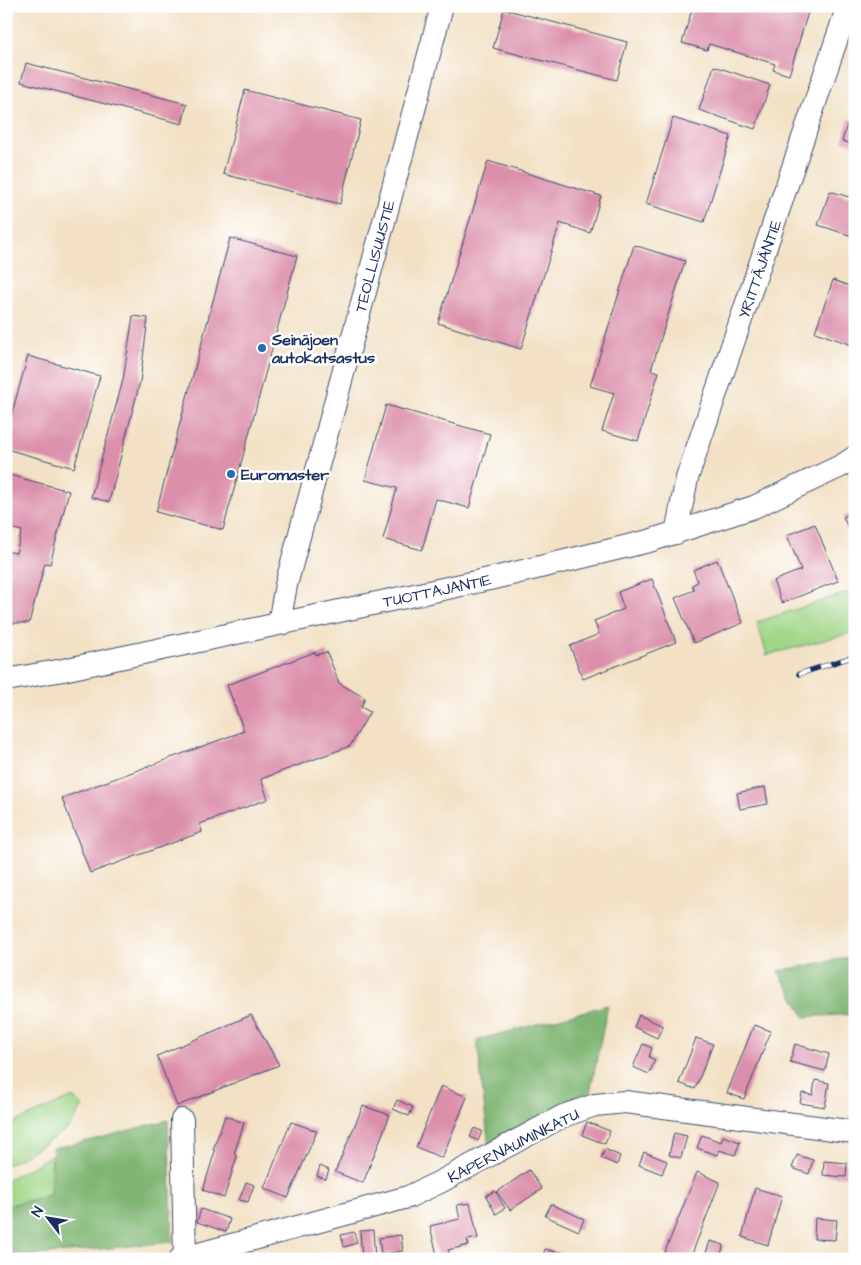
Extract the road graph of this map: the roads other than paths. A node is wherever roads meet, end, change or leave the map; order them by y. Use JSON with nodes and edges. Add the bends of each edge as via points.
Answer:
{"nodes":[{"id":1,"x":442,"y":6,"type":"edge"},
{"id":2,"x":848,"y":6,"type":"edge"},
{"id":3,"x":855,"y":457,"type":"edge"},
{"id":4,"x":676,"y":533,"type":"junction"},
{"id":5,"x":279,"y":623,"type":"junction"},
{"id":6,"x":6,"y":680,"type":"edge"},
{"id":7,"x":182,"y":1120,"type":"dead end"},
{"id":8,"x":855,"y":1132,"type":"edge"},
{"id":9,"x":180,"y":1259,"type":"edge"},
{"id":10,"x":185,"y":1259,"type":"edge"}],
"edges":[{"from":1,"to":5,"type":"street","name":"TEOLLISUUSTIE","via":[[286,586]]},
{"from":2,"to":4,"type":"street","name":"YRITTÄJÄNTIE","via":[[687,478]]},
{"from":3,"to":4,"type":"street","name":"TUOTTAJANTIE","via":[[754,507]]},
{"from":4,"to":5,"type":"street","name":"TUOTTAJANTIE","via":[[494,578]]},
{"from":5,"to":6,"type":"street","name":"TUOTTAJANTIE"},
{"from":7,"to":10,"type":"street"},
{"from":8,"to":10,"type":"street","name":"KAPERNAUMINKATU","via":[[625,1102],[595,1105],[563,1116],[408,1197]]},
{"from":9,"to":10,"type":"street","name":"KAPERNAUMINKATU"}]}
